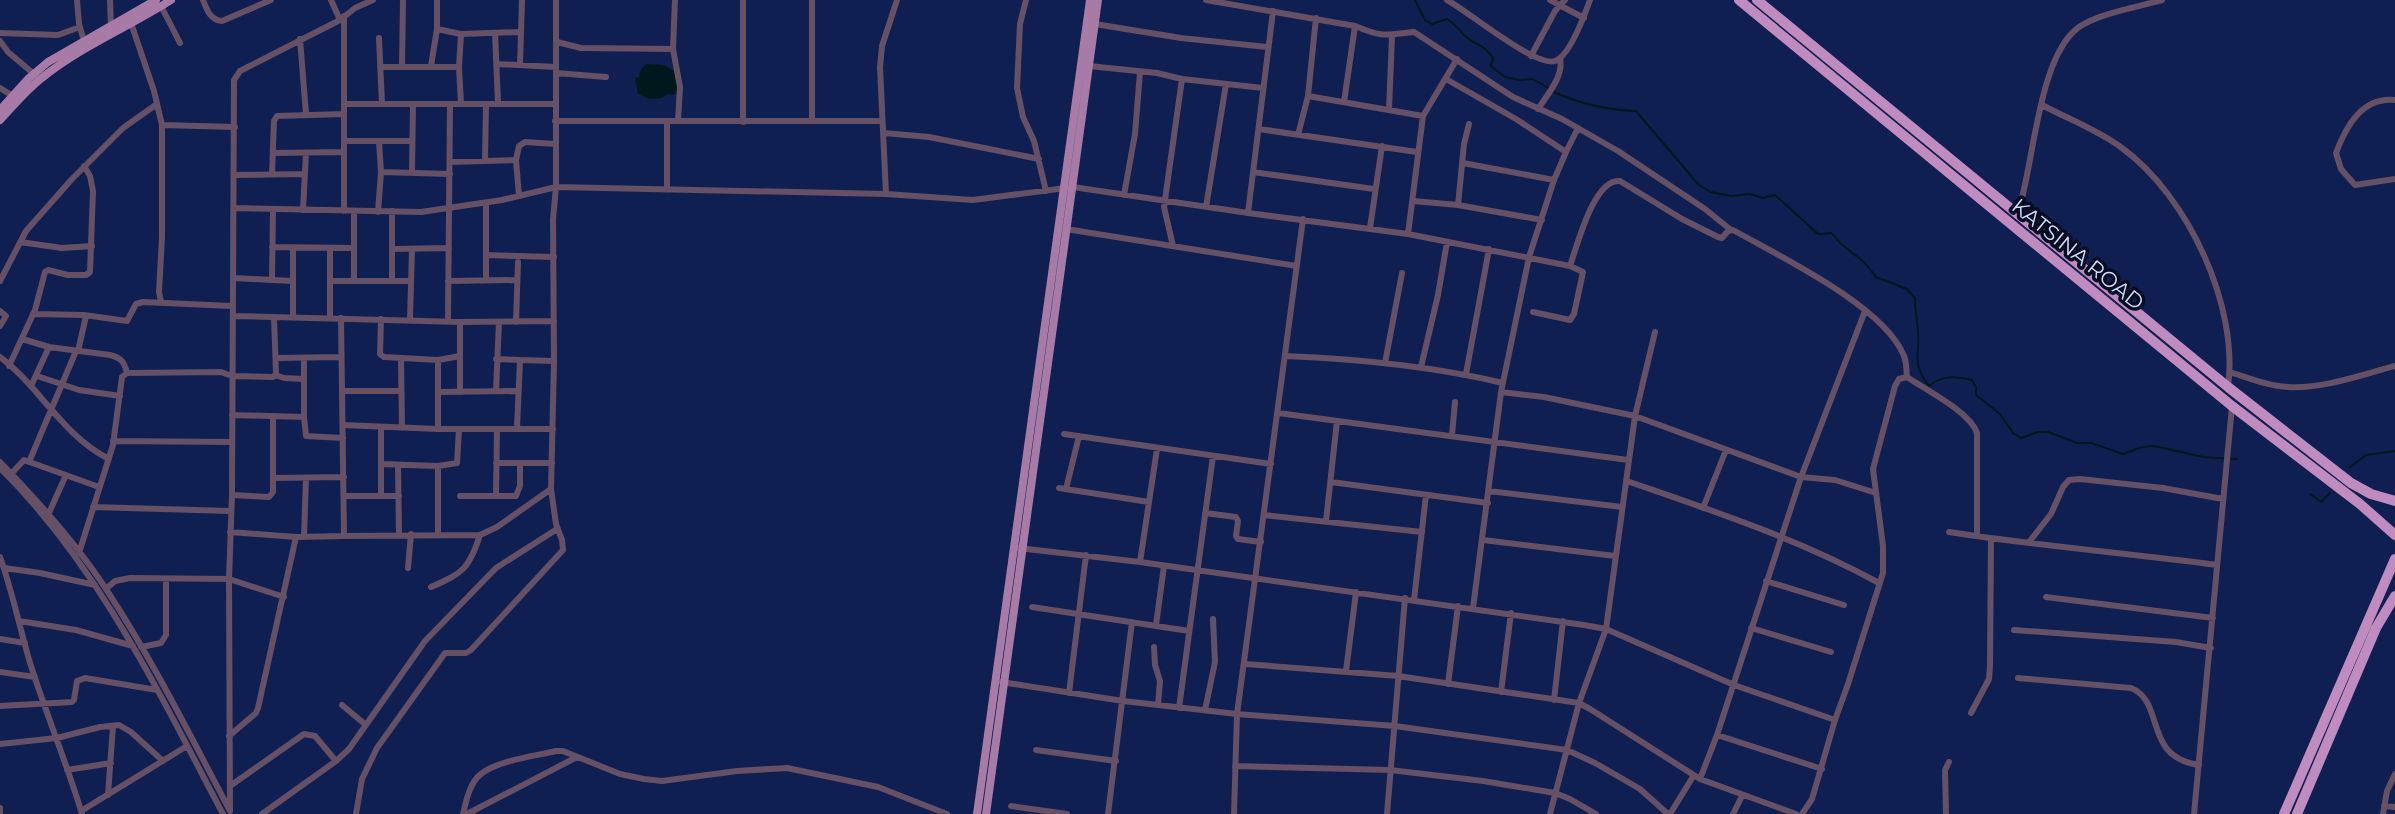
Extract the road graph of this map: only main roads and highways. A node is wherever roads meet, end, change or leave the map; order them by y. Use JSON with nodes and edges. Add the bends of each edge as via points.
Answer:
{"nodes":[{"id":1,"x":170,"y":0,"type":"edge"},
{"id":2,"x":1090,"y":0,"type":"edge"},
{"id":3,"x":1098,"y":0,"type":"edge"},
{"id":4,"x":1739,"y":0,"type":"edge"},
{"id":5,"x":1757,"y":0,"type":"edge"},
{"id":6,"x":146,"y":3,"type":"edge"},
{"id":7,"x":159,"y":3,"type":"edge"},
{"id":8,"x":0,"y":110,"type":"edge"},
{"id":9,"x":0,"y":120,"type":"edge"},
{"id":10,"x":1068,"y":188,"type":"junction"},
{"id":11,"x":2395,"y":501,"type":"edge"},
{"id":12,"x":2395,"y":535,"type":"edge"},
{"id":13,"x":1018,"y":548,"type":"junction"},
{"id":14,"x":2395,"y":559,"type":"edge"},
{"id":15,"x":2395,"y":596,"type":"edge"},
{"id":16,"x":1000,"y":682,"type":"junction"},
{"id":17,"x":977,"y":814,"type":"edge"},
{"id":18,"x":986,"y":814,"type":"edge"},
{"id":19,"x":2284,"y":814,"type":"edge"},
{"id":20,"x":2297,"y":814,"type":"edge"}],
"edges":[{"from":1,"to":7,"type":"main road"},
{"from":2,"to":10,"type":"main road"},
{"from":3,"to":10,"type":"main road"},
{"from":4,"to":12,"type":"highway","name":"KATSINA ROAD"},
{"from":5,"to":11,"type":"highway","name":"KATSINA ROAD","via":[[2228,387],[2351,483]]},
{"from":6,"to":7,"type":"main road"},
{"from":6,"to":8,"type":"main road","via":[[34,74]]},
{"from":7,"to":9,"type":"main road","via":[[40,78]]},
{"from":10,"to":13,"type":"main road"},
{"from":10,"to":13,"type":"main road","via":[[1066,229]]},
{"from":13,"to":16,"type":"main road"},
{"from":14,"to":19,"type":"highway"},
{"from":15,"to":20,"type":"highway","via":[[2376,628]]},
{"from":16,"to":17,"type":"main road"},
{"from":16,"to":18,"type":"main road"}]}
